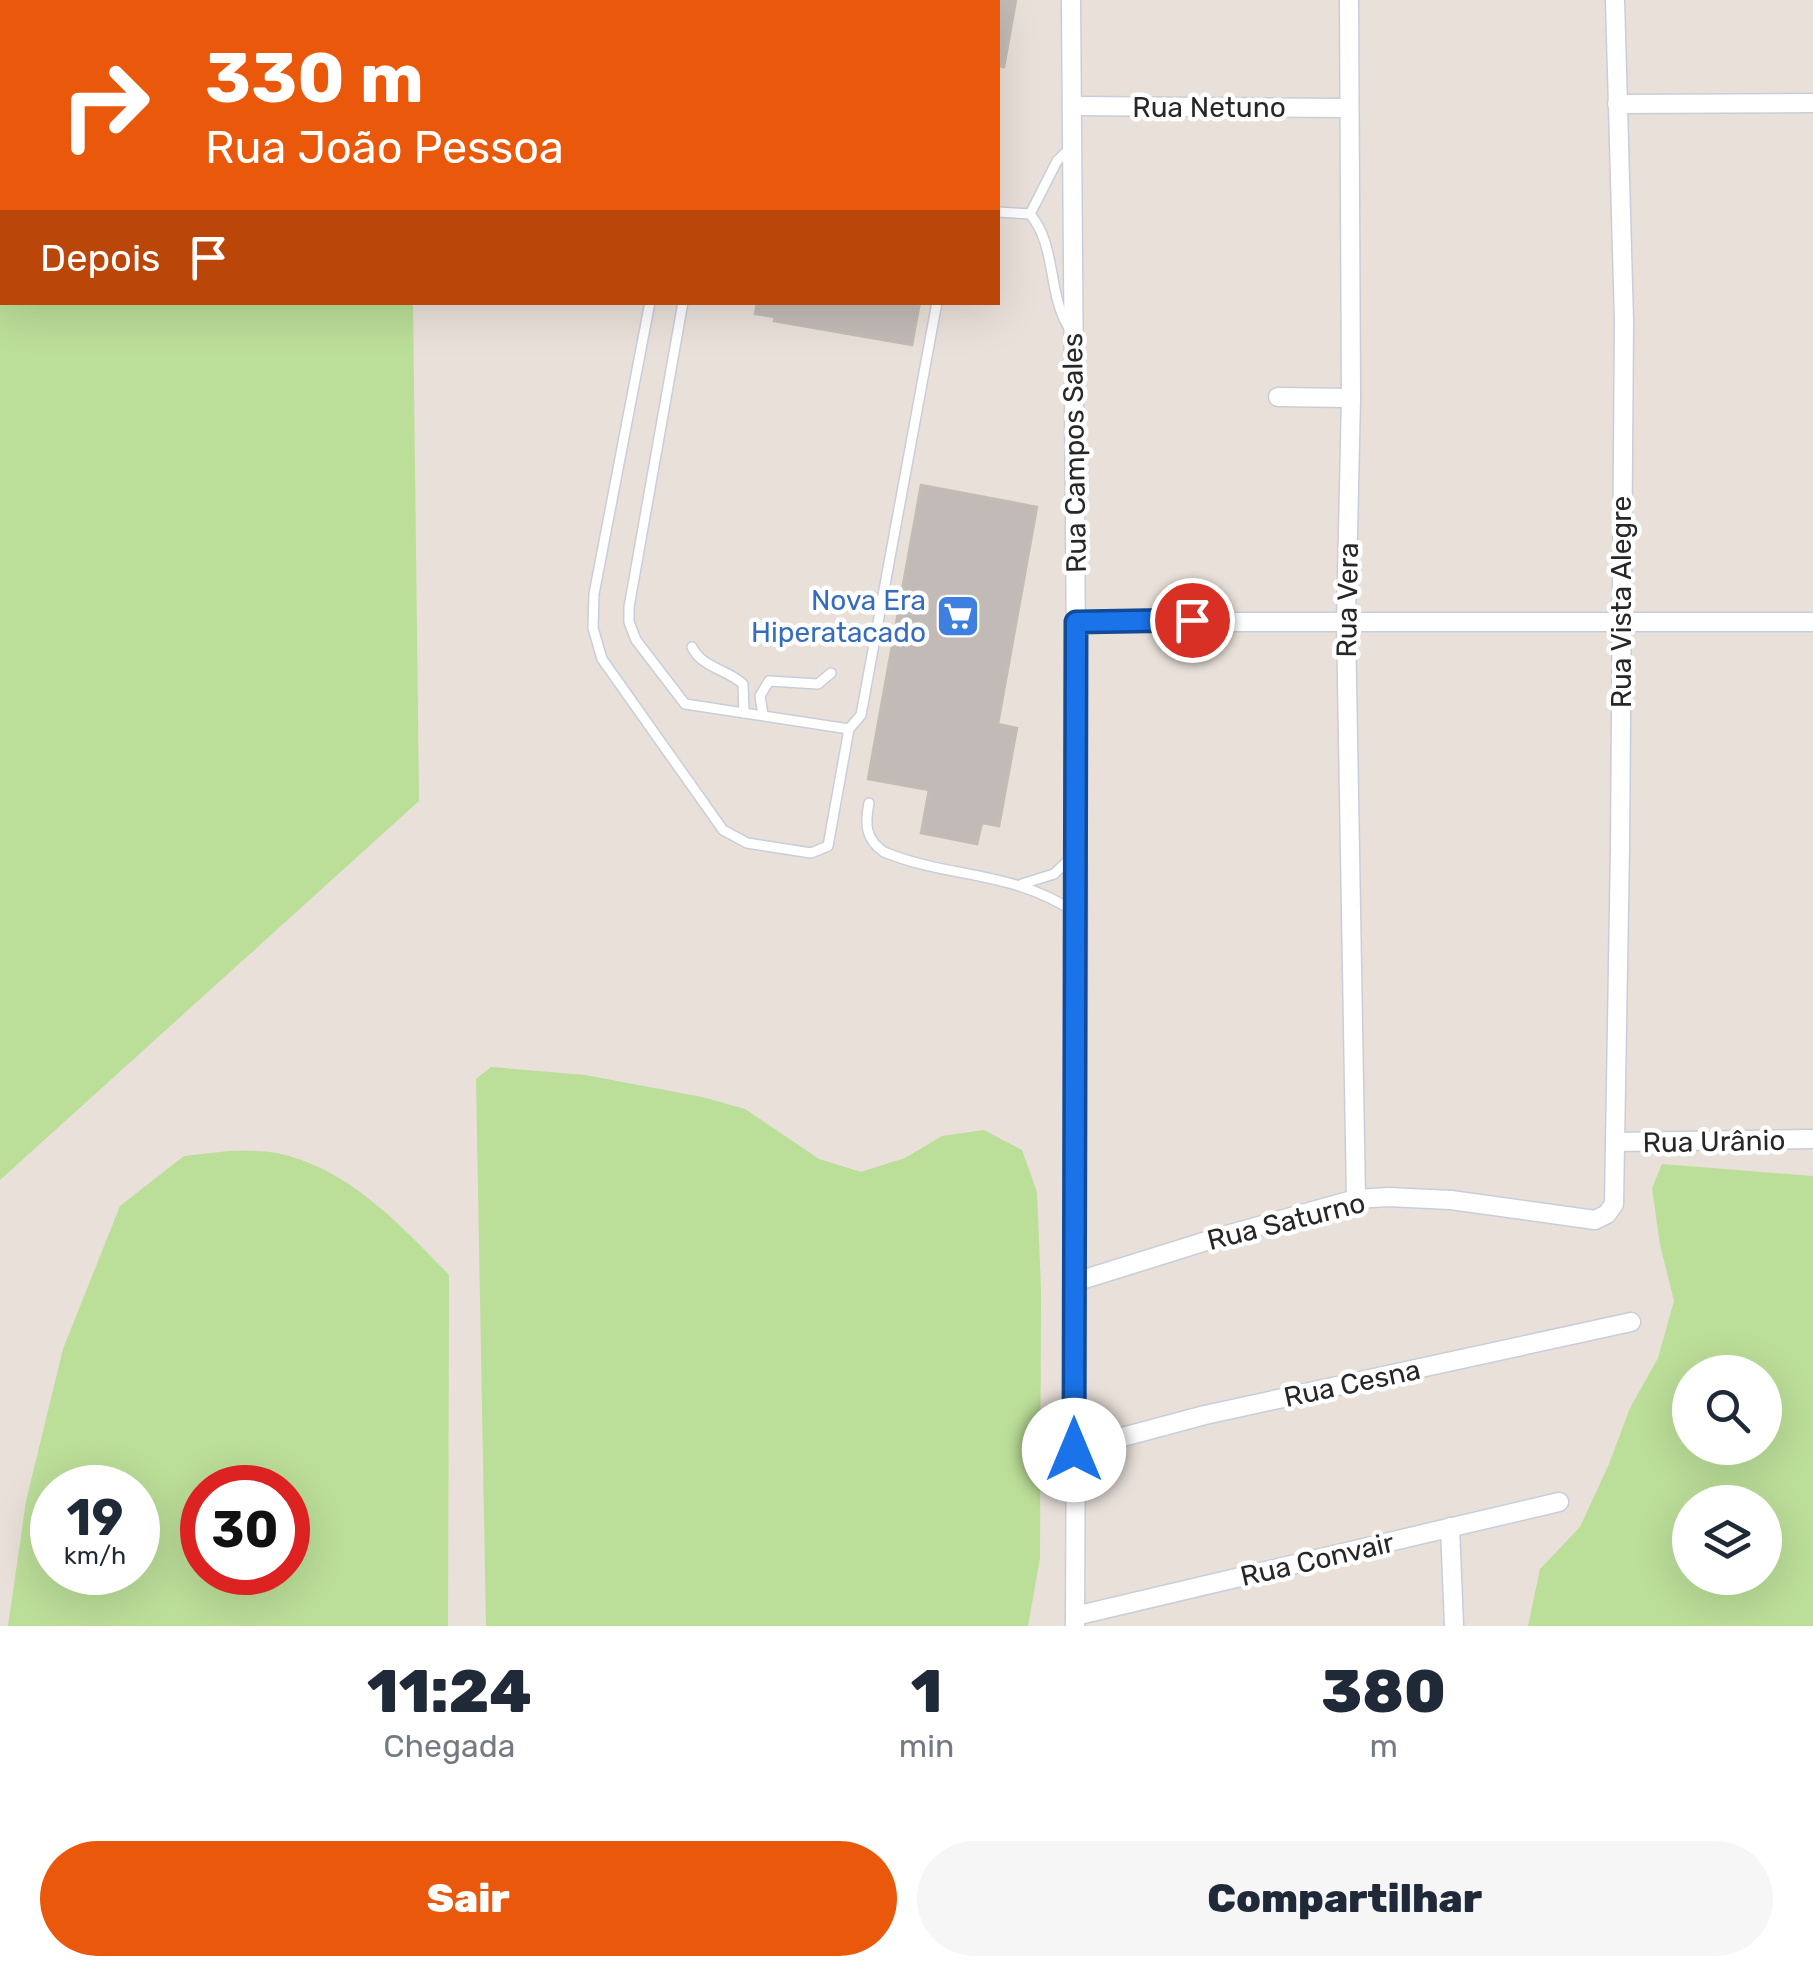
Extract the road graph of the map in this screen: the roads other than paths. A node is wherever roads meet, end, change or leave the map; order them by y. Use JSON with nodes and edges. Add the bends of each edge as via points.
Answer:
{"nodes":[{"id":1,"x":1071,"y":0,"type":"edge"},
{"id":2,"x":1348,"y":0,"type":"edge"},
{"id":3,"x":1615,"y":0,"type":"edge"},
{"id":4,"x":1813,"y":103,"type":"edge"},
{"id":5,"x":1617,"y":104,"type":"junction"},
{"id":6,"x":1072,"y":106,"type":"junction"},
{"id":7,"x":1347,"y":108,"type":"junction"},
{"id":8,"x":1072,"y":146,"type":"junction"},
{"id":9,"x":1000,"y":212,"type":"edge"},
{"id":10,"x":1030,"y":214,"type":"junction"},
{"id":11,"x":649,"y":305,"type":"edge"},
{"id":12,"x":682,"y":305,"type":"edge"},
{"id":13,"x":936,"y":305,"type":"edge"},
{"id":14,"x":1072,"y":332,"type":"junction"},
{"id":15,"x":1278,"y":398,"type":"dead end"},
{"id":16,"x":1350,"y":398,"type":"junction"},
{"id":17,"x":1076,"y":622,"type":"junction"},
{"id":18,"x":1346,"y":622,"type":"junction"},
{"id":19,"x":1813,"y":622,"type":"edge"},
{"id":20,"x":1621,"y":623,"type":"junction"},
{"id":21,"x":692,"y":647,"type":"dead end"},
{"id":22,"x":831,"y":673,"type":"dead end"},
{"id":23,"x":744,"y":712,"type":"junction"},
{"id":24,"x":763,"y":715,"type":"junction"},
{"id":25,"x":849,"y":729,"type":"junction"},
{"id":26,"x":869,"y":803,"type":"dead end"},
{"id":27,"x":1078,"y":851,"type":"junction"},
{"id":28,"x":1022,"y":884,"type":"junction"},
{"id":29,"x":1078,"y":914,"type":"junction"},
{"id":30,"x":1813,"y":1140,"type":"edge"},
{"id":31,"x":1616,"y":1142,"type":"junction"},
{"id":32,"x":1356,"y":1199,"type":"junction"},
{"id":33,"x":1614,"y":1204,"type":"joint"},
{"id":34,"x":1076,"y":1282,"type":"junction"},
{"id":35,"x":1630,"y":1322,"type":"dead end"},
{"id":36,"x":1074,"y":1450,"type":"junction"},
{"id":37,"x":1559,"y":1502,"type":"dead end"},
{"id":38,"x":1450,"y":1528,"type":"junction"},
{"id":39,"x":1075,"y":1621,"type":"edge"},
{"id":40,"x":1454,"y":1626,"type":"edge"}],
"edges":[{"from":1,"to":6,"type":"street","name":"Rua Campos Sales"},
{"from":2,"to":7,"type":"street","name":"Rua Vera"},
{"from":3,"to":5,"type":"street","name":"Rua Vista Alegre"},
{"from":4,"to":5,"type":"street"},
{"from":5,"to":20,"type":"street","name":"Rua Vista Alegre","via":[[1624,321]]},
{"from":6,"to":7,"type":"street","name":"Rua Netuno"},
{"from":6,"to":8,"type":"street","name":"Rua Campos Sales"},
{"from":7,"to":16,"type":"street","name":"Rua Vera"},
{"from":8,"to":10,"type":"lane"},
{"from":8,"to":14,"type":"street","name":"Rua Campos Sales"},
{"from":9,"to":10,"type":"lane"},
{"from":10,"to":14,"type":"lane","via":[[1044,235],[1059,305]]},
{"from":11,"to":25,"type":"lane","via":[[594,594],[602,660],[717,824],[747,843],[825,850]]},
{"from":12,"to":23,"type":"lane","via":[[629,622],[686,704]]},
{"from":13,"to":25,"type":"lane","via":[[861,715]]},
{"from":14,"to":17,"type":"street","name":"Rua Campos Sales"},
{"from":15,"to":16,"type":"street"},
{"from":16,"to":18,"type":"street","name":"Rua Vera"},
{"from":17,"to":18,"type":"street"},
{"from":17,"to":27,"type":"street","name":"Rua Campos Sales"},
{"from":18,"to":20,"type":"street"},
{"from":18,"to":32,"type":"street","name":"Rua Vera"},
{"from":19,"to":20,"type":"street"},
{"from":20,"to":31,"type":"street","name":"Rua Vista Alegre"},
{"from":21,"to":23,"type":"lane","via":[[700,660],[743,684]]},
{"from":22,"to":24,"type":"lane","via":[[818,684],[769,681],[760,696]]},
{"from":23,"to":24,"type":"lane"},
{"from":24,"to":25,"type":"lane"},
{"from":26,"to":28,"type":"lane","via":[[866,830],[884,852]]},
{"from":27,"to":28,"type":"lane","via":[[1054,874]]},
{"from":27,"to":29,"type":"street","name":"Rua Campos Sales"},
{"from":28,"to":29,"type":"lane"},
{"from":29,"to":34,"type":"street","name":"Rua Campos Sales"},
{"from":30,"to":31,"type":"street","name":"Rua Urânio"},
{"from":31,"to":33,"type":"street","name":"Rua Vista Alegre"},
{"from":32,"to":33,"type":"street","name":"Rua Saturno","via":[[1451,1200],[1595,1220]]},
{"from":32,"to":34,"type":"street","name":"Rua Saturno"},
{"from":34,"to":36,"type":"street","name":"Rua Campos Sales"},
{"from":35,"to":36,"type":"street","name":"Rua Cesna"},
{"from":36,"to":39,"type":"street","name":"Rua Campos Sales"},
{"from":37,"to":38,"type":"street","name":"Rua Convair"},
{"from":38,"to":39,"type":"street","name":"Rua Convair"},
{"from":38,"to":40,"type":"street"}]}
